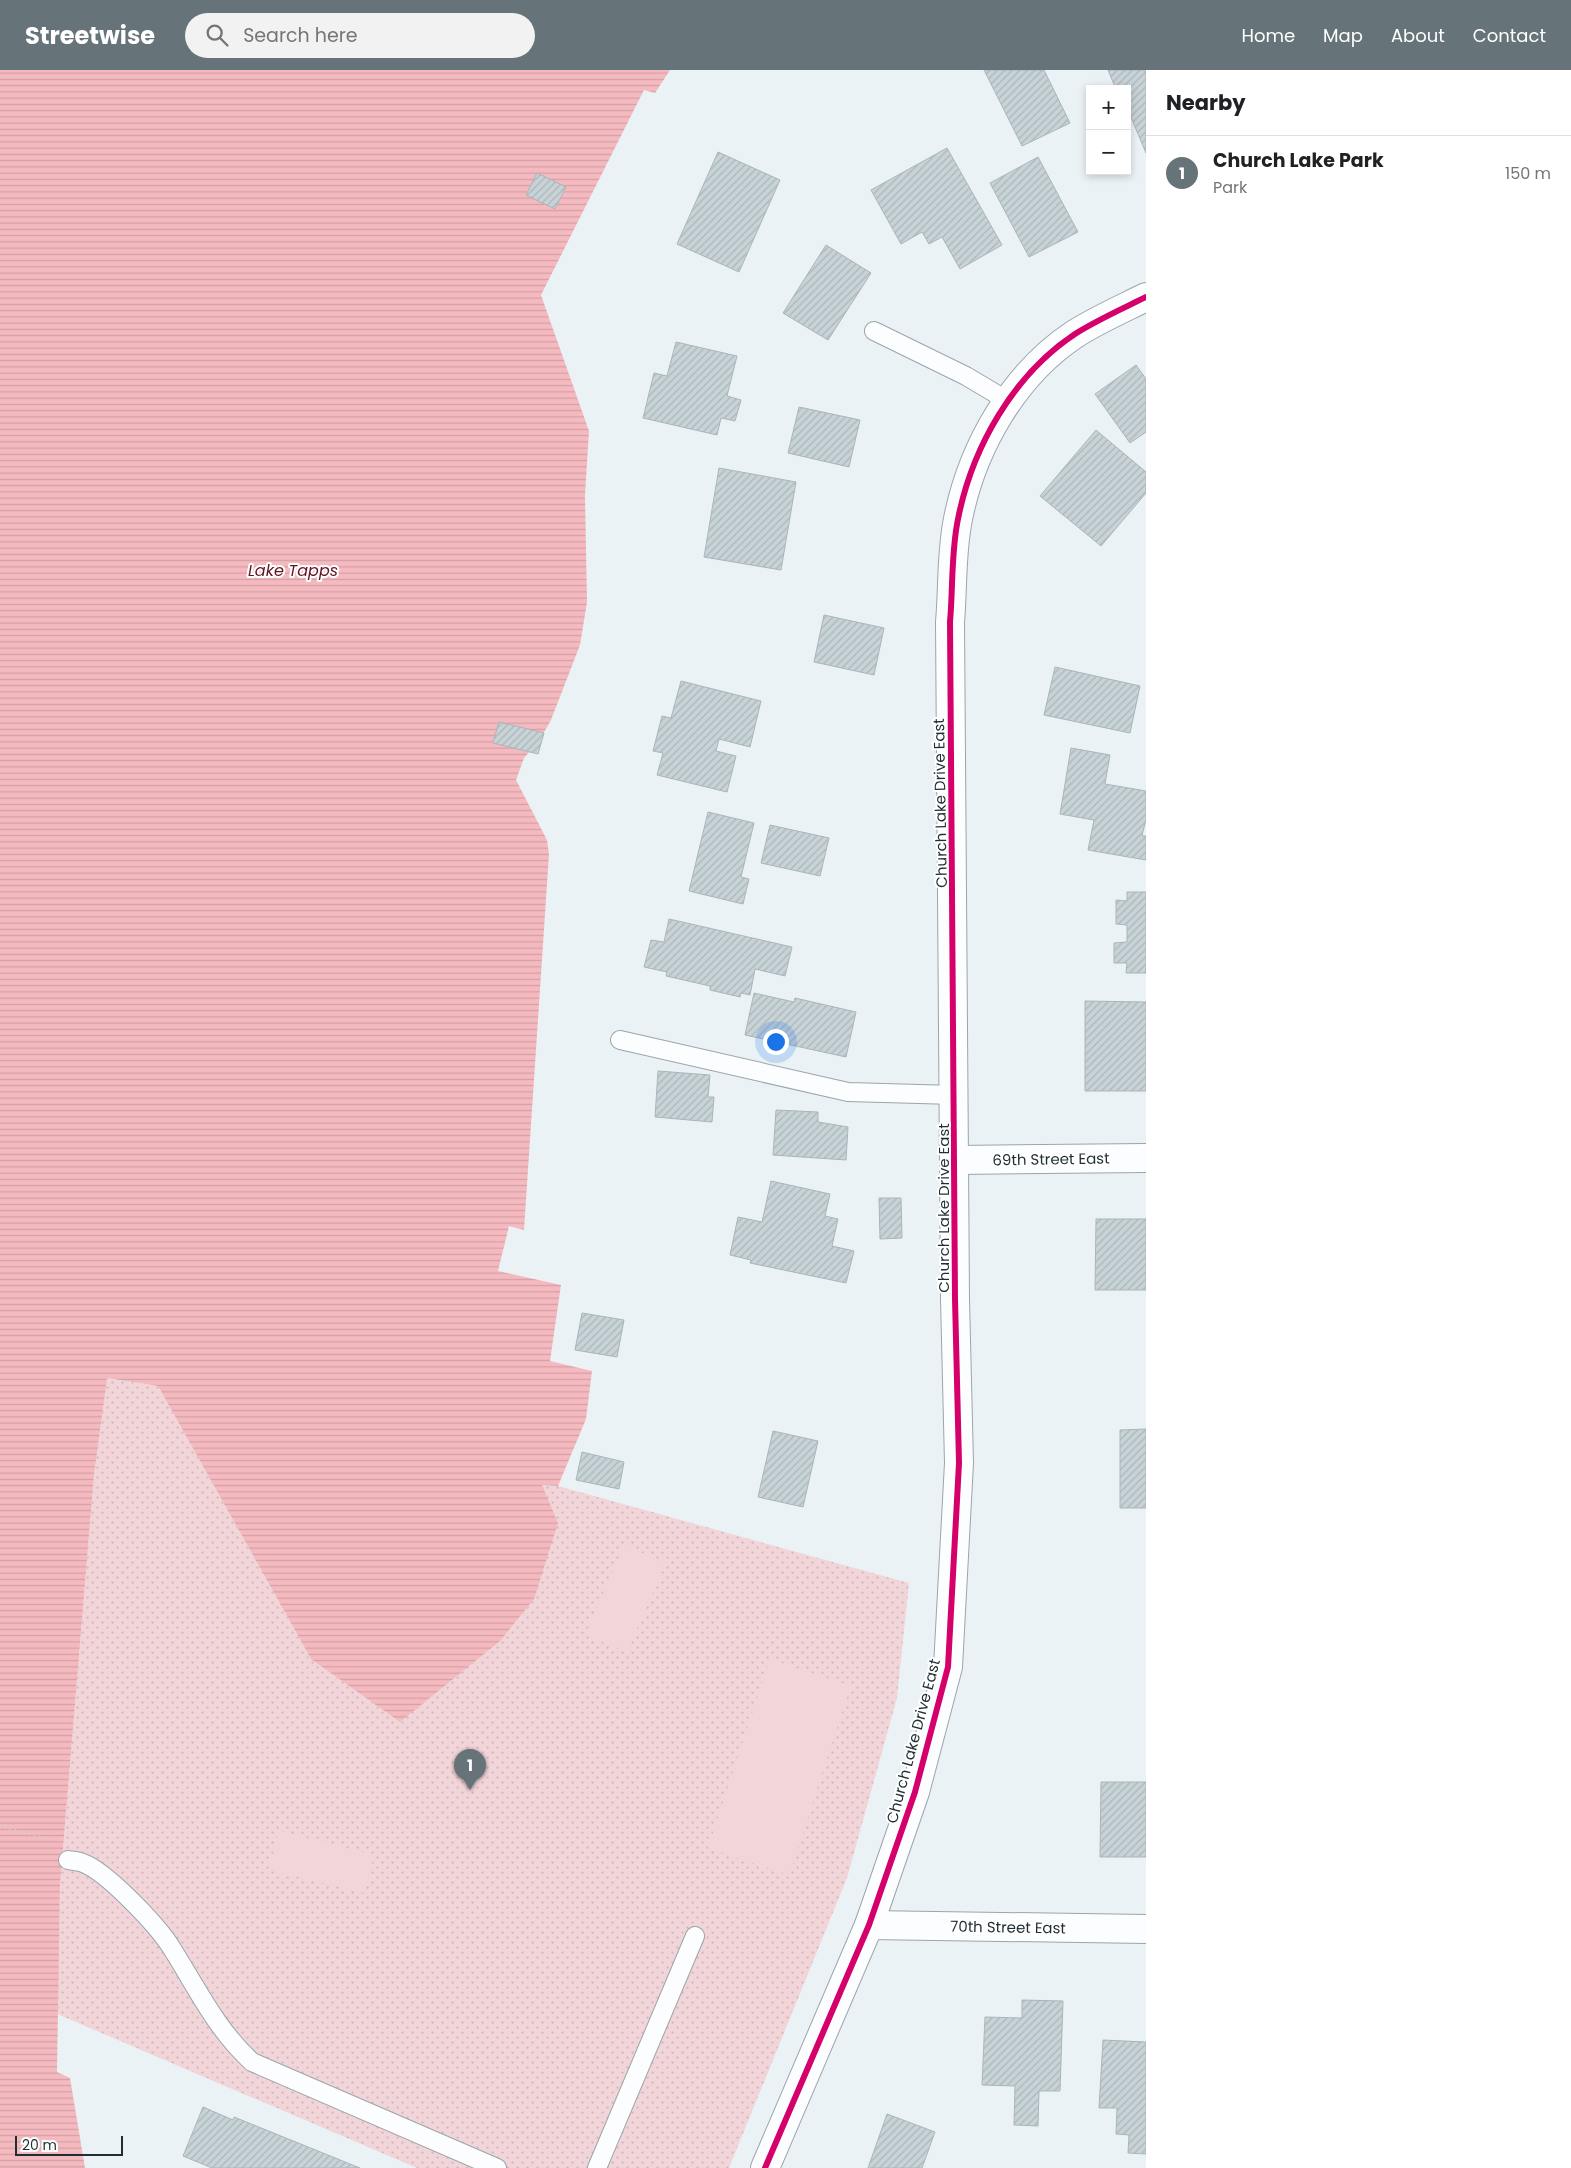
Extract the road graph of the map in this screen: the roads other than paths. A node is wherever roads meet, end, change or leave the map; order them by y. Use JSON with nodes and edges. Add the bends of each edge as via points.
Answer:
{"nodes":[{"id":1,"x":1146,"y":297,"type":"edge"},
{"id":2,"x":874,"y":331,"type":"dead end"},
{"id":3,"x":1008,"y":401,"type":"junction"},
{"id":4,"x":620,"y":1040,"type":"dead end"},
{"id":5,"x":955,"y":1095,"type":"junction"},
{"id":6,"x":1146,"y":1158,"type":"edge"},
{"id":7,"x":956,"y":1160,"type":"junction"},
{"id":8,"x":68,"y":1860,"type":"dead end"},
{"id":9,"x":869,"y":1925,"type":"junction"},
{"id":10,"x":1146,"y":1929,"type":"edge"},
{"id":11,"x":695,"y":1936,"type":"dead end"},
{"id":12,"x":497,"y":2168,"type":"edge"},
{"id":13,"x":597,"y":2168,"type":"edge"},
{"id":14,"x":764,"y":2168,"type":"edge"}],
"edges":[{"from":1,"to":3,"type":"street","name":"Church Lake Drive East","via":[[1075,334],[1044,358]]},
{"from":2,"to":3,"type":"lane","via":[[966,376]]},
{"from":3,"to":5,"type":"street","name":"Church Lake Drive East","via":[[982,445],[957,521],[950,622]]},
{"from":4,"to":5,"type":"lane","via":[[848,1092]]},
{"from":5,"to":7,"type":"street","name":"Church Lake Drive East"},
{"from":6,"to":7,"type":"street","name":"69th Street East"},
{"from":7,"to":9,"type":"street","name":"Church Lake Drive East","via":[[959,1463],[948,1667],[915,1792]]},
{"from":8,"to":12,"type":"lane","via":[[84,1863],[130,1900],[170,1946],[233,2045],[252,2062]]},
{"from":9,"to":10,"type":"street","name":"70th Street East"},
{"from":9,"to":14,"type":"street","name":"Church Lake Drive East"},
{"from":11,"to":13,"type":"lane"}]}
